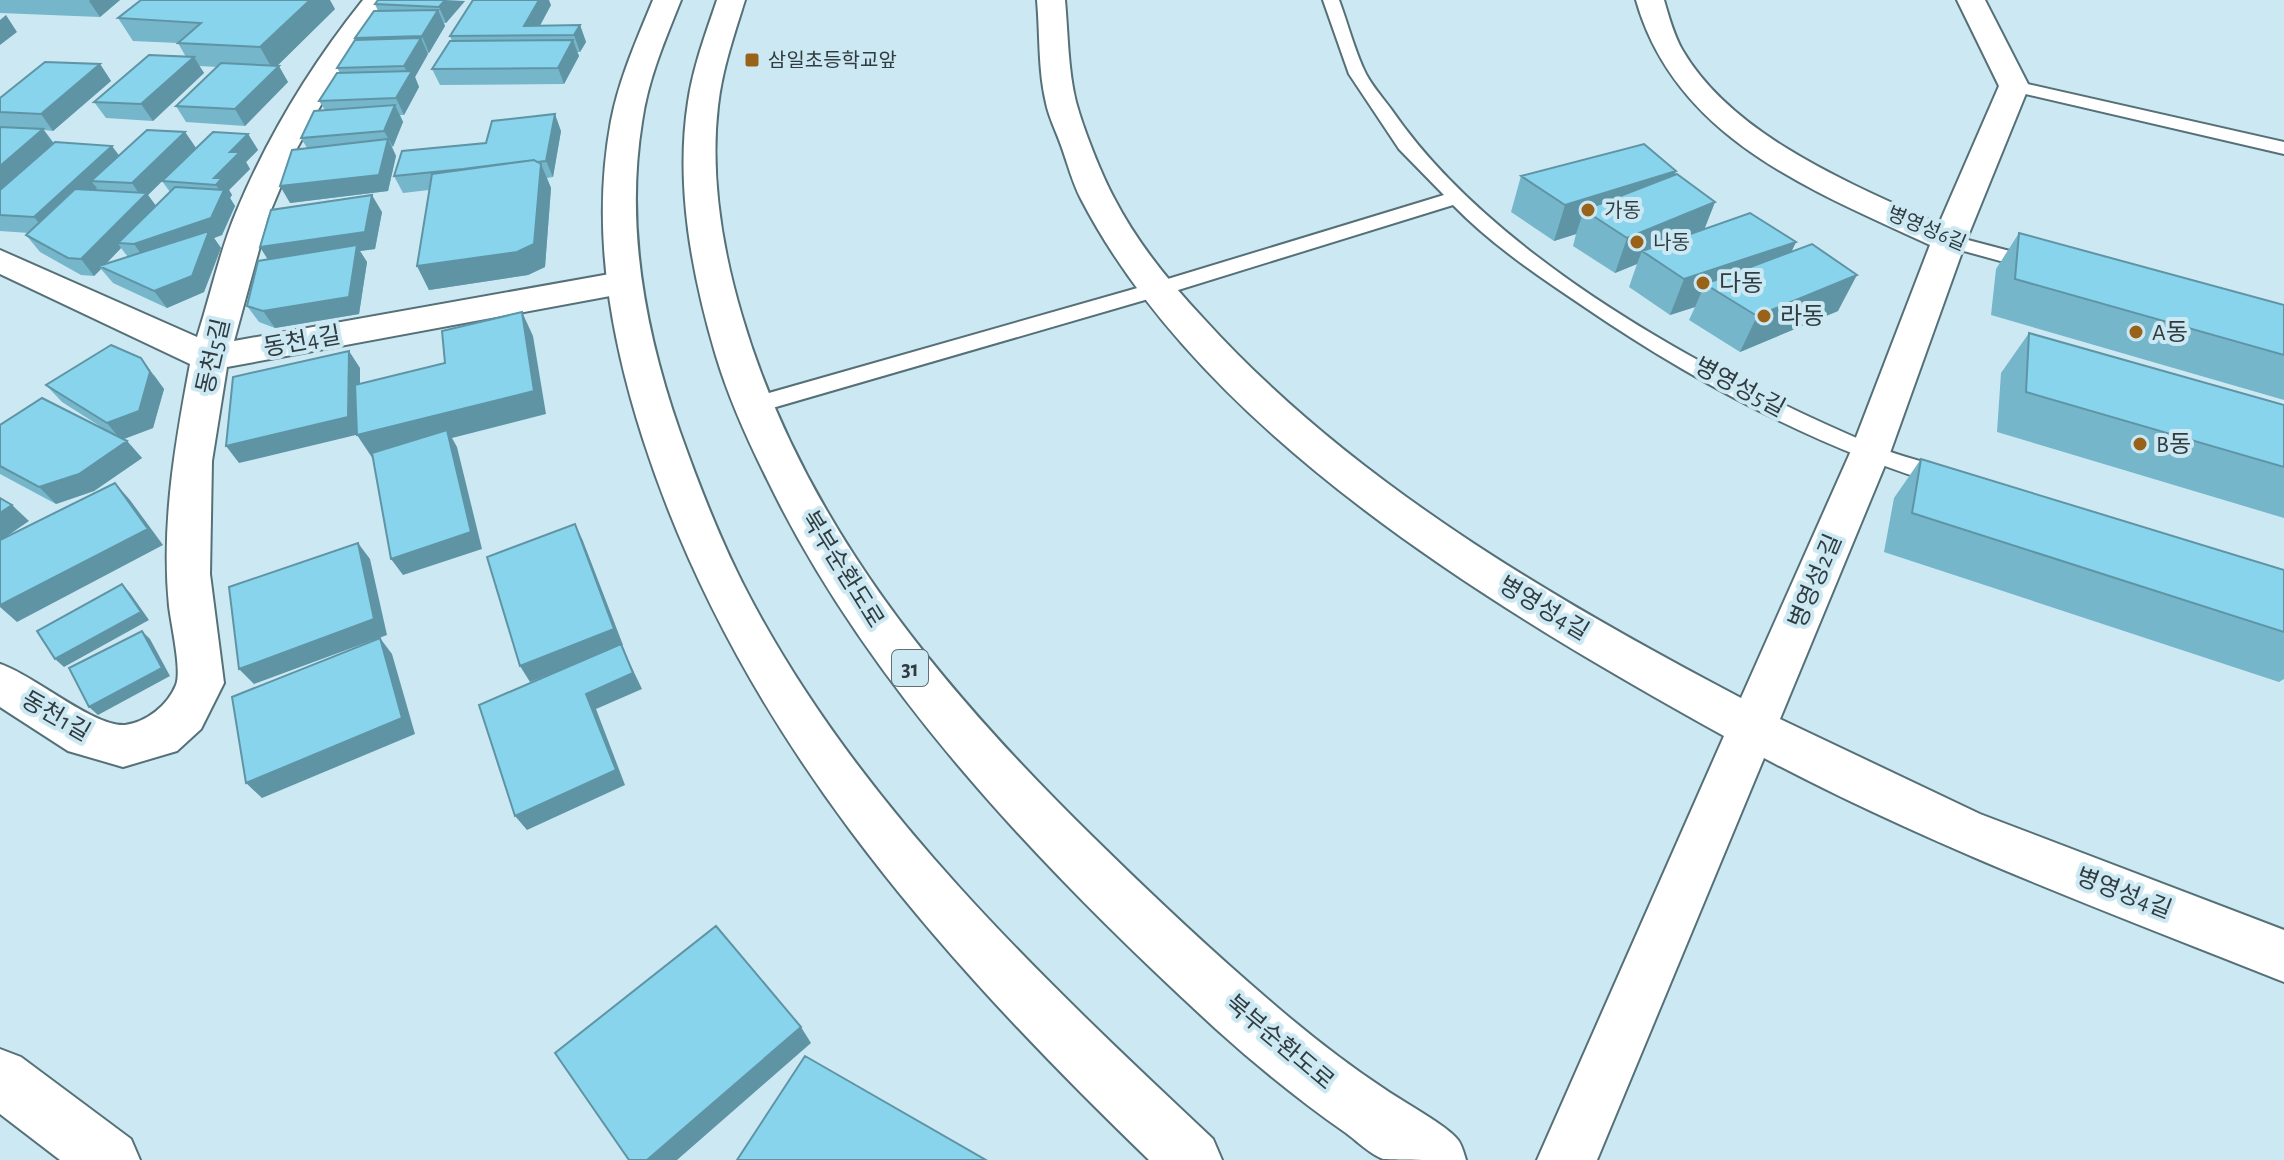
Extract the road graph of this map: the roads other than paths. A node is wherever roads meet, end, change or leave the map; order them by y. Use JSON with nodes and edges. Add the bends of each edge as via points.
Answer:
{"nodes":[{"id":1,"x":377,"y":0,"type":"edge"},
{"id":2,"x":667,"y":0,"type":"edge"},
{"id":3,"x":731,"y":0,"type":"edge"},
{"id":4,"x":1051,"y":0,"type":"edge"},
{"id":5,"x":1331,"y":0,"type":"edge"},
{"id":6,"x":1650,"y":0,"type":"edge"},
{"id":7,"x":1971,"y":0,"type":"edge"},
{"id":8,"x":2014,"y":86,"type":"junction"},
{"id":9,"x":2284,"y":148,"type":"edge"},
{"id":10,"x":1455,"y":198,"type":"junction"},
{"id":11,"x":1949,"y":241,"type":"junction"},
{"id":12,"x":0,"y":261,"type":"edge"},
{"id":13,"x":2056,"y":270,"type":"edge"},
{"id":14,"x":621,"y":283,"type":"junction"},
{"id":15,"x":1155,"y":290,"type":"junction"},
{"id":16,"x":210,"y":358,"type":"junction"},
{"id":17,"x":752,"y":406,"type":"junction"},
{"id":18,"x":1870,"y":453,"type":"junction"},
{"id":19,"x":1973,"y":485,"type":"edge"},
{"id":20,"x":0,"y":683,"type":"edge"},
{"id":21,"x":1751,"y":728,"type":"junction"},
{"id":22,"x":160,"y":736,"type":"joint"},
{"id":23,"x":2284,"y":956,"type":"edge"},
{"id":24,"x":0,"y":1078,"type":"edge"},
{"id":25,"x":110,"y":1160,"type":"edge"},
{"id":26,"x":1192,"y":1160,"type":"edge"},
{"id":27,"x":1436,"y":1160,"type":"edge"},
{"id":28,"x":1567,"y":1160,"type":"edge"}],
"edges":[{"from":1,"to":16,"type":"street","name":"동천5길","via":[[328,65],[280,150],[251,217]]},
{"from":2,"to":14,"type":"street","via":[[626,122],[619,202]]},
{"from":3,"to":17,"type":"street","name":"북부순환도로","number":"31","via":[[712,54],[701,117],[700,184],[720,310]]},
{"from":4,"to":15,"type":"street","name":"병영성4길","via":[[1054,76],[1071,139],[1106,211]]},
{"from":5,"to":10,"type":"lane","name":"병영성5길","via":[[1363,84],[1415,156]]},
{"from":6,"to":11,"type":"street","name":"병영성6길","via":[[1673,58],[1729,119],[1774,154]]},
{"from":7,"to":8,"type":"street"},
{"from":8,"to":9,"type":"lane"},
{"from":8,"to":11,"type":"street","name":"병영성2길"},
{"from":10,"to":15,"type":"lane"},
{"from":10,"to":18,"type":"lane","name":"병영성5길","via":[[1560,282],[1641,333]]},
{"from":11,"to":13,"type":"lane","name":"병영성6길"},
{"from":11,"to":18,"type":"street","name":"병영성2길"},
{"from":12,"to":16,"type":"street"},
{"from":14,"to":16,"type":"street","name":"동천4길"},
{"from":14,"to":26,"type":"street","via":[[660,438],[710,565],[773,683],[845,787],[927,890],[1081,1056]]},
{"from":15,"to":17,"type":"lane"},
{"from":15,"to":21,"type":"street","name":"병영성4길","via":[[1249,392],[1394,510],[1502,582]]},
{"from":16,"to":22,"type":"street","name":"동천5길","via":[[192,461],[188,574],[201,683],[184,715]]},
{"from":17,"to":27,"type":"street","name":"북부순환도로","number":"31","via":[[811,522],[873,618],[941,710],[1025,804],[1163,941],[1306,1068]]},
{"from":18,"to":19,"type":"lane","name":"병영성5길"},
{"from":18,"to":21,"type":"street","name":"병영성2길"},
{"from":20,"to":22,"type":"street","name":"동천1길","via":[[85,736],[123,746]]},
{"from":21,"to":23,"type":"street","name":"병영성4길","via":[[1962,830]]},
{"from":21,"to":28,"type":"street","name":"병영성2길"},
{"from":24,"to":25,"type":"street"}]}
